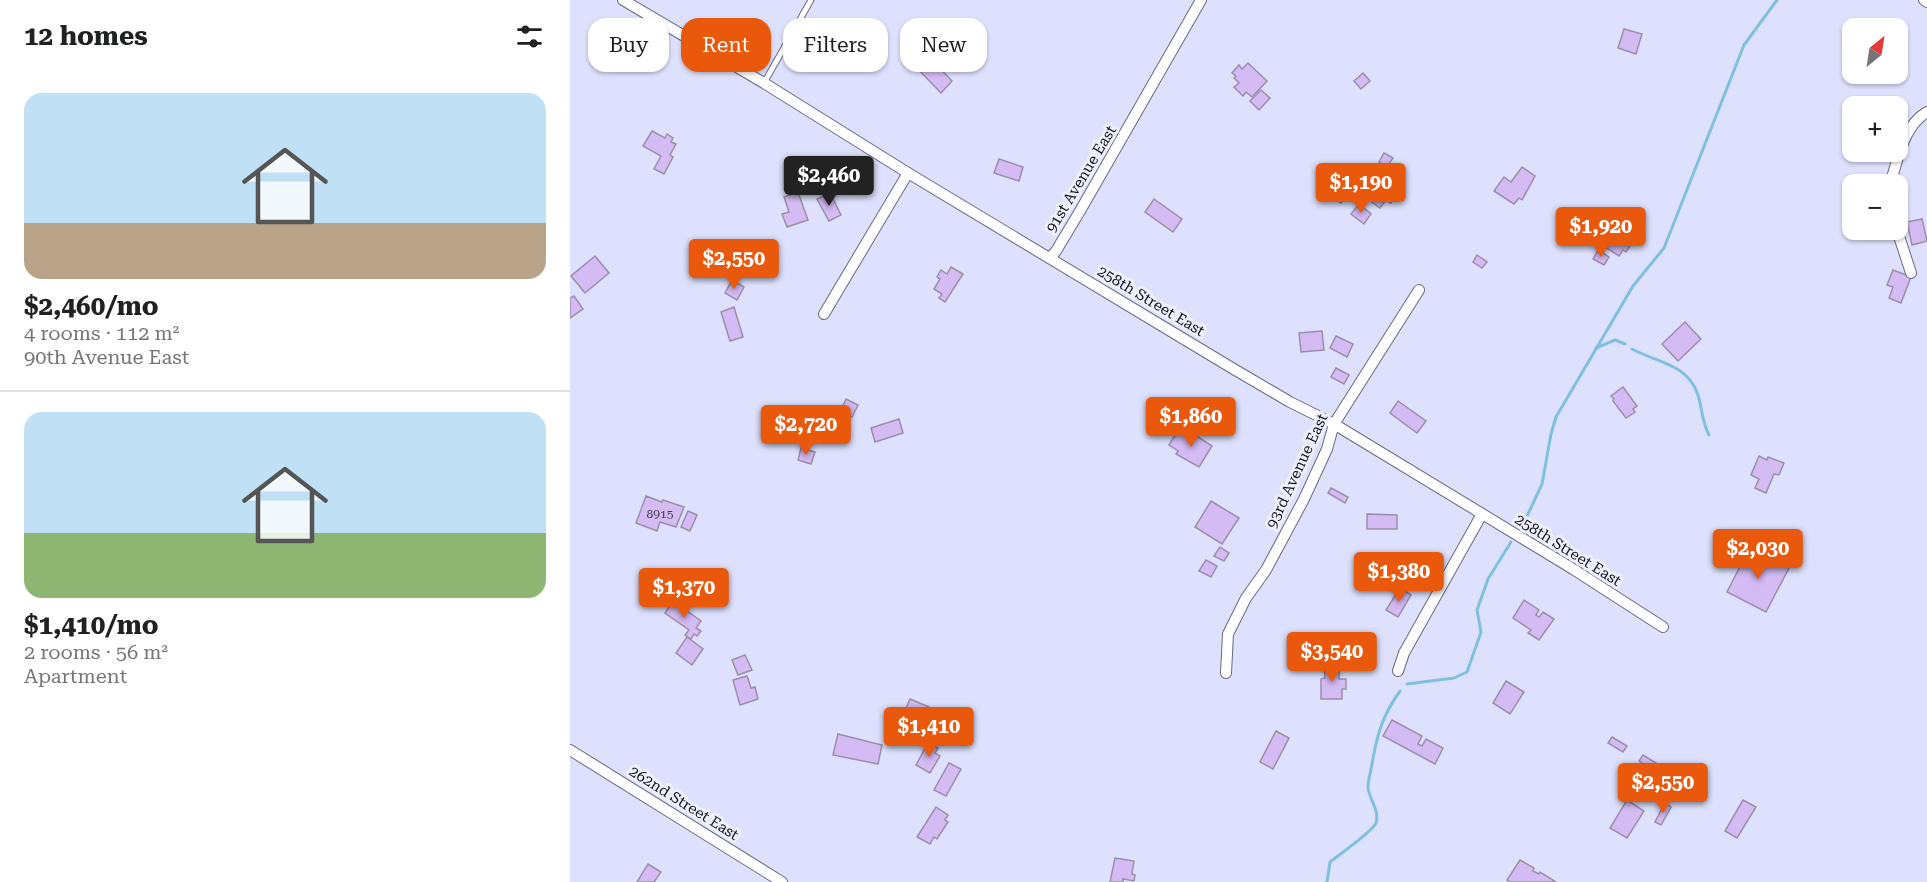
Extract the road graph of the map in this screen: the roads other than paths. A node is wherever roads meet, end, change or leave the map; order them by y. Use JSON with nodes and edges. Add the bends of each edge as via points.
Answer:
{"nodes":[{"id":1,"x":623,"y":0,"type":"edge"},
{"id":2,"x":811,"y":0,"type":"edge"},
{"id":3,"x":1201,"y":0,"type":"edge"},
{"id":4,"x":764,"y":83,"type":"junction"},
{"id":5,"x":1927,"y":111,"type":"edge"},
{"id":6,"x":908,"y":173,"type":"junction"},
{"id":7,"x":1893,"y":174,"type":"edge"},
{"id":8,"x":1900,"y":240,"type":"edge"},
{"id":9,"x":1050,"y":258,"type":"junction"},
{"id":10,"x":1911,"y":273,"type":"dead end"},
{"id":11,"x":1419,"y":290,"type":"dead end"},
{"id":12,"x":824,"y":314,"type":"dead end"},
{"id":13,"x":1334,"y":424,"type":"junction"},
{"id":14,"x":1482,"y":514,"type":"junction"},
{"id":15,"x":1663,"y":627,"type":"dead end"},
{"id":16,"x":1398,"y":671,"type":"dead end"},
{"id":17,"x":1226,"y":673,"type":"dead end"},
{"id":18,"x":570,"y":750,"type":"edge"},
{"id":19,"x":782,"y":882,"type":"edge"}],
"edges":[{"from":1,"to":4,"type":"street","name":"258th Street East"},
{"from":2,"to":4,"type":"lane"},
{"from":3,"to":9,"type":"street","name":"91st Avenue East"},
{"from":4,"to":6,"type":"street","name":"258th Street East"},
{"from":5,"to":7,"type":"street","via":[[1909,130]]},
{"from":6,"to":9,"type":"street","name":"258th Street East"},
{"from":6,"to":12,"type":"street"},
{"from":8,"to":10,"type":"street"},
{"from":9,"to":13,"type":"street","name":"258th Street East","via":[[1271,391]]},
{"from":11,"to":13,"type":"street","name":"93rd Avenue East"},
{"from":13,"to":14,"type":"street","name":"258th Street East"},
{"from":13,"to":17,"type":"street","name":"93rd Avenue East","via":[[1304,499],[1228,634]]},
{"from":14,"to":15,"type":"street","name":"258th Street East"},
{"from":14,"to":16,"type":"street","via":[[1404,653]]},
{"from":18,"to":19,"type":"street","name":"262nd Street East"}]}
